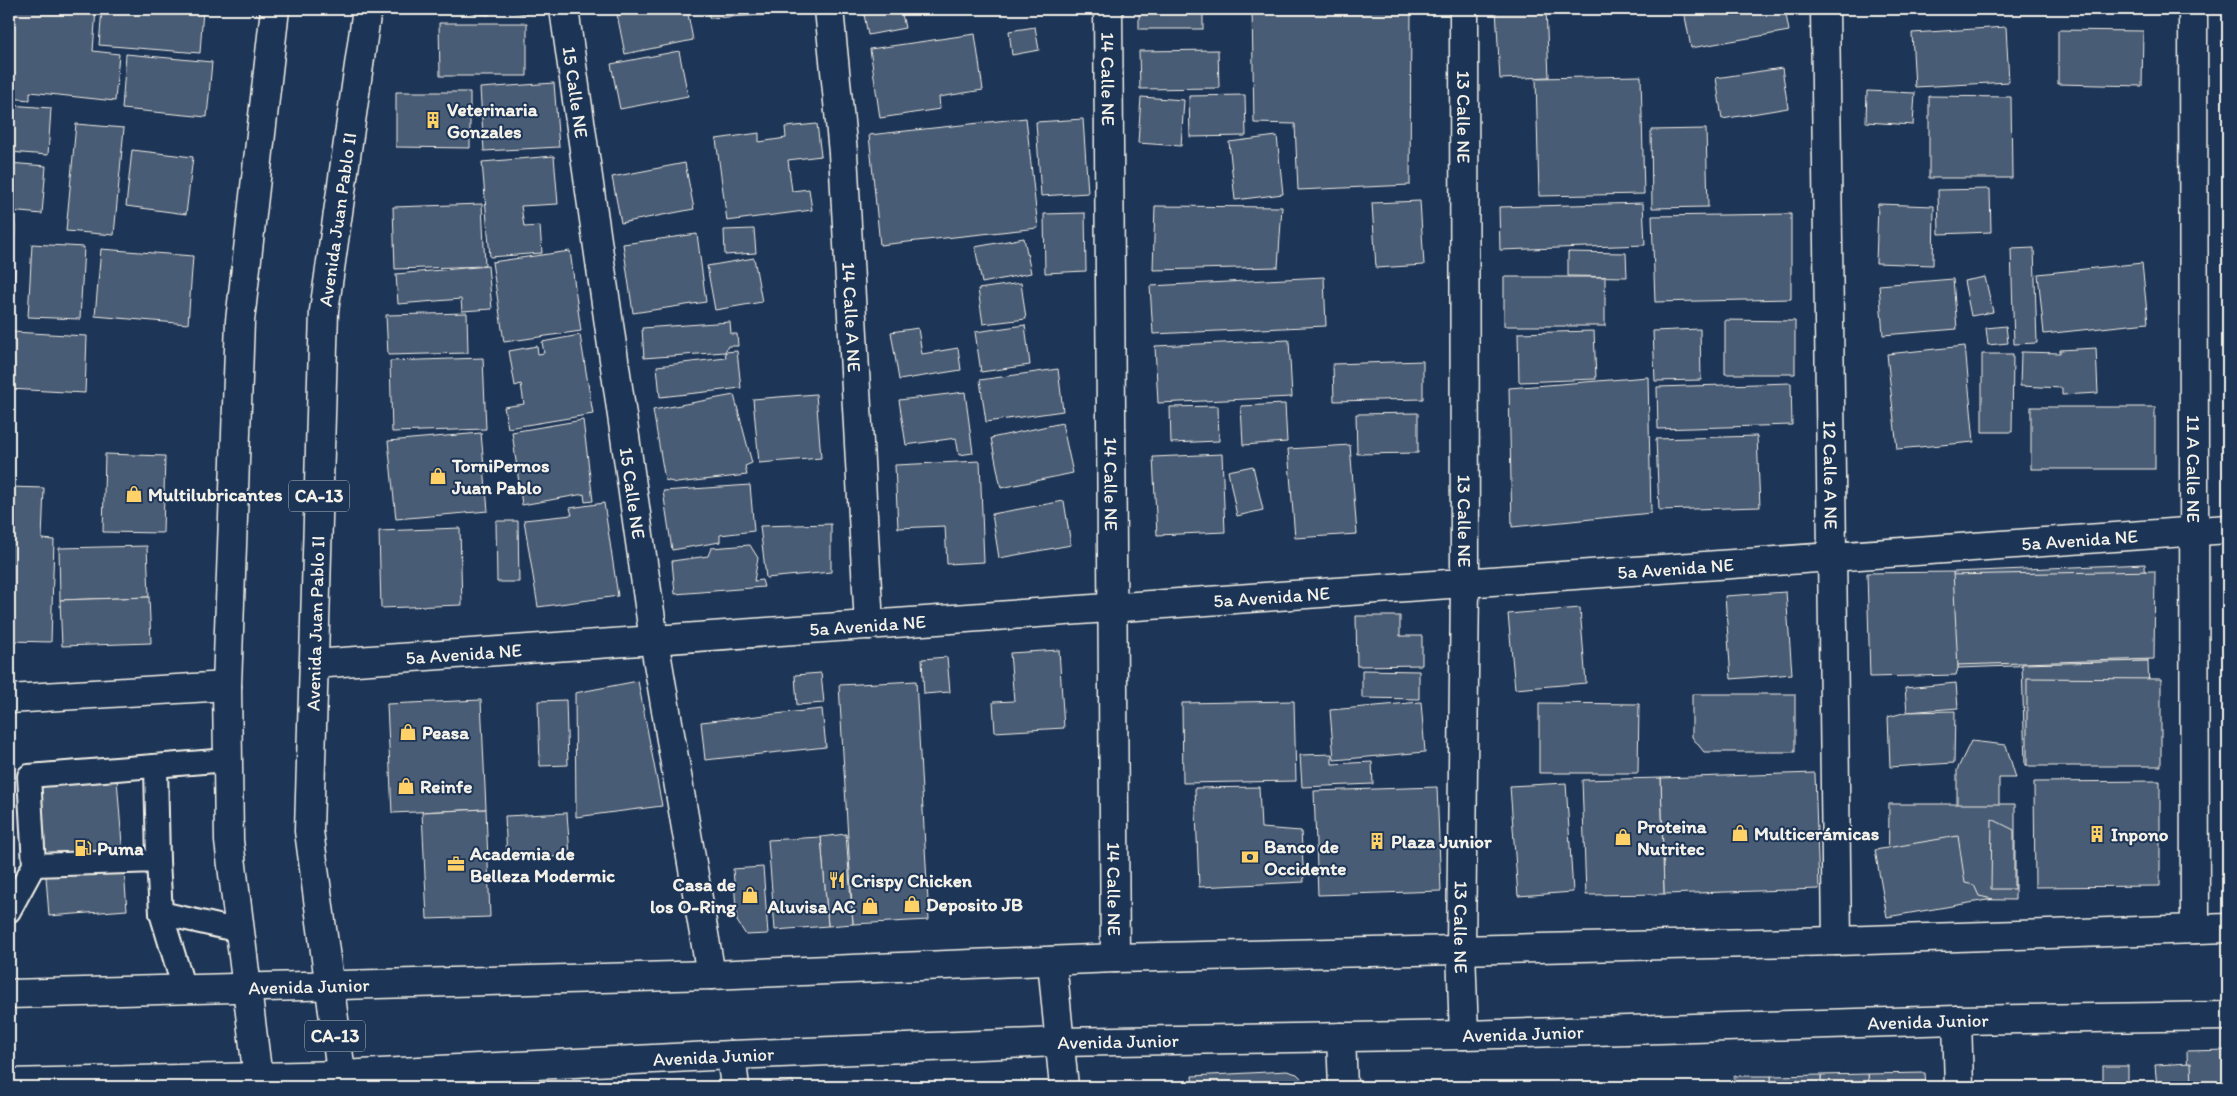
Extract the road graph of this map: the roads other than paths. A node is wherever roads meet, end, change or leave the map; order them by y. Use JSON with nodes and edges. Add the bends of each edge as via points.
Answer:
{"nodes":[{"id":1,"x":275,"y":9,"type":"edge"},
{"id":2,"x":367,"y":9,"type":"edge"},
{"id":3,"x":564,"y":9,"type":"edge"},
{"id":4,"x":830,"y":9,"type":"edge"},
{"id":5,"x":1108,"y":9,"type":"edge"},
{"id":6,"x":1464,"y":9,"type":"edge"},
{"id":7,"x":1825,"y":9,"type":"edge"},
{"id":8,"x":2193,"y":9,"type":"edge"},
{"id":9,"x":2228,"y":529,"type":"edge"},
{"id":10,"x":2196,"y":531,"type":"junction"},
{"id":11,"x":1833,"y":557,"type":"junction"},
{"id":12,"x":1465,"y":583,"type":"junction"},
{"id":13,"x":1112,"y":608,"type":"junction"},
{"id":14,"x":869,"y":625,"type":"junction"},
{"id":15,"x":654,"y":640,"type":"junction"},
{"id":16,"x":314,"y":664,"type":"junction"},
{"id":17,"x":227,"y":686,"type":"junction"},
{"id":18,"x":9,"y":700,"type":"edge"},
{"id":19,"x":228,"y":760,"type":"junction"},
{"id":20,"x":156,"y":766,"type":"junction"},
{"id":21,"x":158,"y":861,"type":"junction"},
{"id":22,"x":34,"y":865,"type":"junction"},
{"id":23,"x":9,"y":912,"type":"edge"},
{"id":24,"x":161,"y":913,"type":"junction"},
{"id":25,"x":2228,"y":928,"type":"edge"},
{"id":26,"x":2195,"y":929,"type":"junction"},
{"id":27,"x":240,"y":930,"type":"junction"},
{"id":28,"x":1837,"y":941,"type":"junction"},
{"id":29,"x":1461,"y":950,"type":"junction"},
{"id":30,"x":1115,"y":958,"type":"junction"},
{"id":31,"x":1052,"y":961,"type":"junction"},
{"id":32,"x":711,"y":975,"type":"junction"},
{"id":33,"x":328,"y":985,"type":"junction"},
{"id":34,"x":247,"y":987,"type":"junction"},
{"id":35,"x":184,"y":989,"type":"junction"},
{"id":36,"x":9,"y":994,"type":"edge"},
{"id":37,"x":2228,"y":1016,"type":"edge"},
{"id":38,"x":1957,"y":1020,"type":"junction"},
{"id":39,"x":1464,"y":1034,"type":"junction"},
{"id":40,"x":1341,"y":1037,"type":"junction"},
{"id":41,"x":1058,"y":1042,"type":"junction"},
{"id":42,"x":731,"y":1055,"type":"junction"},
{"id":43,"x":342,"y":1081,"type":"edge"},
{"id":44,"x":258,"y":1082,"type":"edge"},
{"id":45,"x":9,"y":1083,"type":"edge"},
{"id":46,"x":735,"y":1087,"type":"edge"},
{"id":47,"x":1064,"y":1087,"type":"edge"},
{"id":48,"x":1343,"y":1087,"type":"edge"},
{"id":49,"x":1959,"y":1087,"type":"edge"}],
"edges":[{"from":1,"to":17,"type":"main road","via":[[240,321]]},
{"from":2,"to":16,"type":"main road","name":"Avenida Juan Pablo II","number":"CA-13","via":[[324,311]]},
{"from":3,"to":15,"type":"main road","name":"15 Calle NE"},
{"from":4,"to":14,"type":"main road","name":"14 Calle A NE","via":[[843,163]]},
{"from":5,"to":13,"type":"main road","name":"14 Calle NE"},
{"from":6,"to":12,"type":"main road","name":"13 Calle NE"},
{"from":7,"to":11,"type":"main road","name":"12 Calle A NE"},
{"from":8,"to":10,"type":"main road","name":"11 A Calle NE"},
{"from":9,"to":10,"type":"main road","name":"5a Avenida NE"},
{"from":10,"to":11,"type":"main road","name":"5a Avenida NE"},
{"from":10,"to":26,"type":"main road","name":"11 A Calle NE"},
{"from":11,"to":12,"type":"main road","name":"5a Avenida NE"},
{"from":11,"to":28,"type":"main road","name":"12 Calle A NE"},
{"from":12,"to":13,"type":"main road","name":"5a Avenida NE"},
{"from":12,"to":29,"type":"main road","name":"13 Calle NE"},
{"from":13,"to":14,"type":"main road","name":"5a Avenida NE"},
{"from":13,"to":30,"type":"main road","name":"14 Calle NE"},
{"from":14,"to":15,"type":"main road","name":"5a Avenida NE"},
{"from":15,"to":16,"type":"main road","name":"5a Avenida NE"},
{"from":15,"to":32,"type":"main road","name":"15 Calle NE"},
{"from":16,"to":33,"type":"main road","name":"Avenida Juan Pablo II","number":"CA-13","via":[[309,831]]},
{"from":17,"to":18,"type":"main road"},
{"from":17,"to":19,"type":"main road"},
{"from":19,"to":20,"type":"lane"},
{"from":19,"to":27,"type":"main road","via":[[230,841]]},
{"from":20,"to":21,"type":"lane"},
{"from":20,"to":22,"type":"lane","via":[[29,776]]},
{"from":21,"to":22,"type":"lane"},
{"from":21,"to":24,"type":"lane"},
{"from":22,"to":23,"type":"lane"},
{"from":24,"to":27,"type":"lane"},
{"from":24,"to":35,"type":"lane"},
{"from":25,"to":26,"type":"main road","name":"Avenida Junior"},
{"from":26,"to":28,"type":"main road","name":"Avenida Junior"},
{"from":27,"to":34,"type":"main road"},
{"from":28,"to":29,"type":"main road","name":"Avenida Junior"},
{"from":29,"to":30,"type":"main road","name":"Avenida Junior"},
{"from":29,"to":39,"type":"main road","name":"13 Calle NE"},
{"from":30,"to":31,"type":"main road","name":"Avenida Junior"},
{"from":31,"to":32,"type":"main road","name":"Avenida Junior"},
{"from":31,"to":41,"type":"main road"},
{"from":32,"to":33,"type":"main road","name":"Avenida Junior"},
{"from":33,"to":34,"type":"main road","name":"Avenida Junior"},
{"from":33,"to":43,"type":"main road","name":"Avenida Juan Pablo II","number":"CA-13"},
{"from":34,"to":35,"type":"main road","name":"Avenida Junior"},
{"from":34,"to":44,"type":"main road"},
{"from":35,"to":36,"type":"main road","name":"Avenida Junior"},
{"from":37,"to":38,"type":"main road","name":"Avenida Junior"},
{"from":38,"to":39,"type":"main road","name":"Avenida Junior"},
{"from":38,"to":49,"type":"main road"},
{"from":39,"to":40,"type":"main road","name":"Avenida Junior"},
{"from":40,"to":41,"type":"main road","name":"Avenida Junior"},
{"from":40,"to":48,"type":"main road"},
{"from":41,"to":42,"type":"main road","name":"Avenida Junior"},
{"from":41,"to":47,"type":"main road"},
{"from":42,"to":43,"type":"main road","name":"Avenida Junior"},
{"from":42,"to":46,"type":"main road"},
{"from":43,"to":44,"type":"main road","name":"Avenida Junior"},
{"from":44,"to":45,"type":"main road","name":"Avenida Junior"}]}
